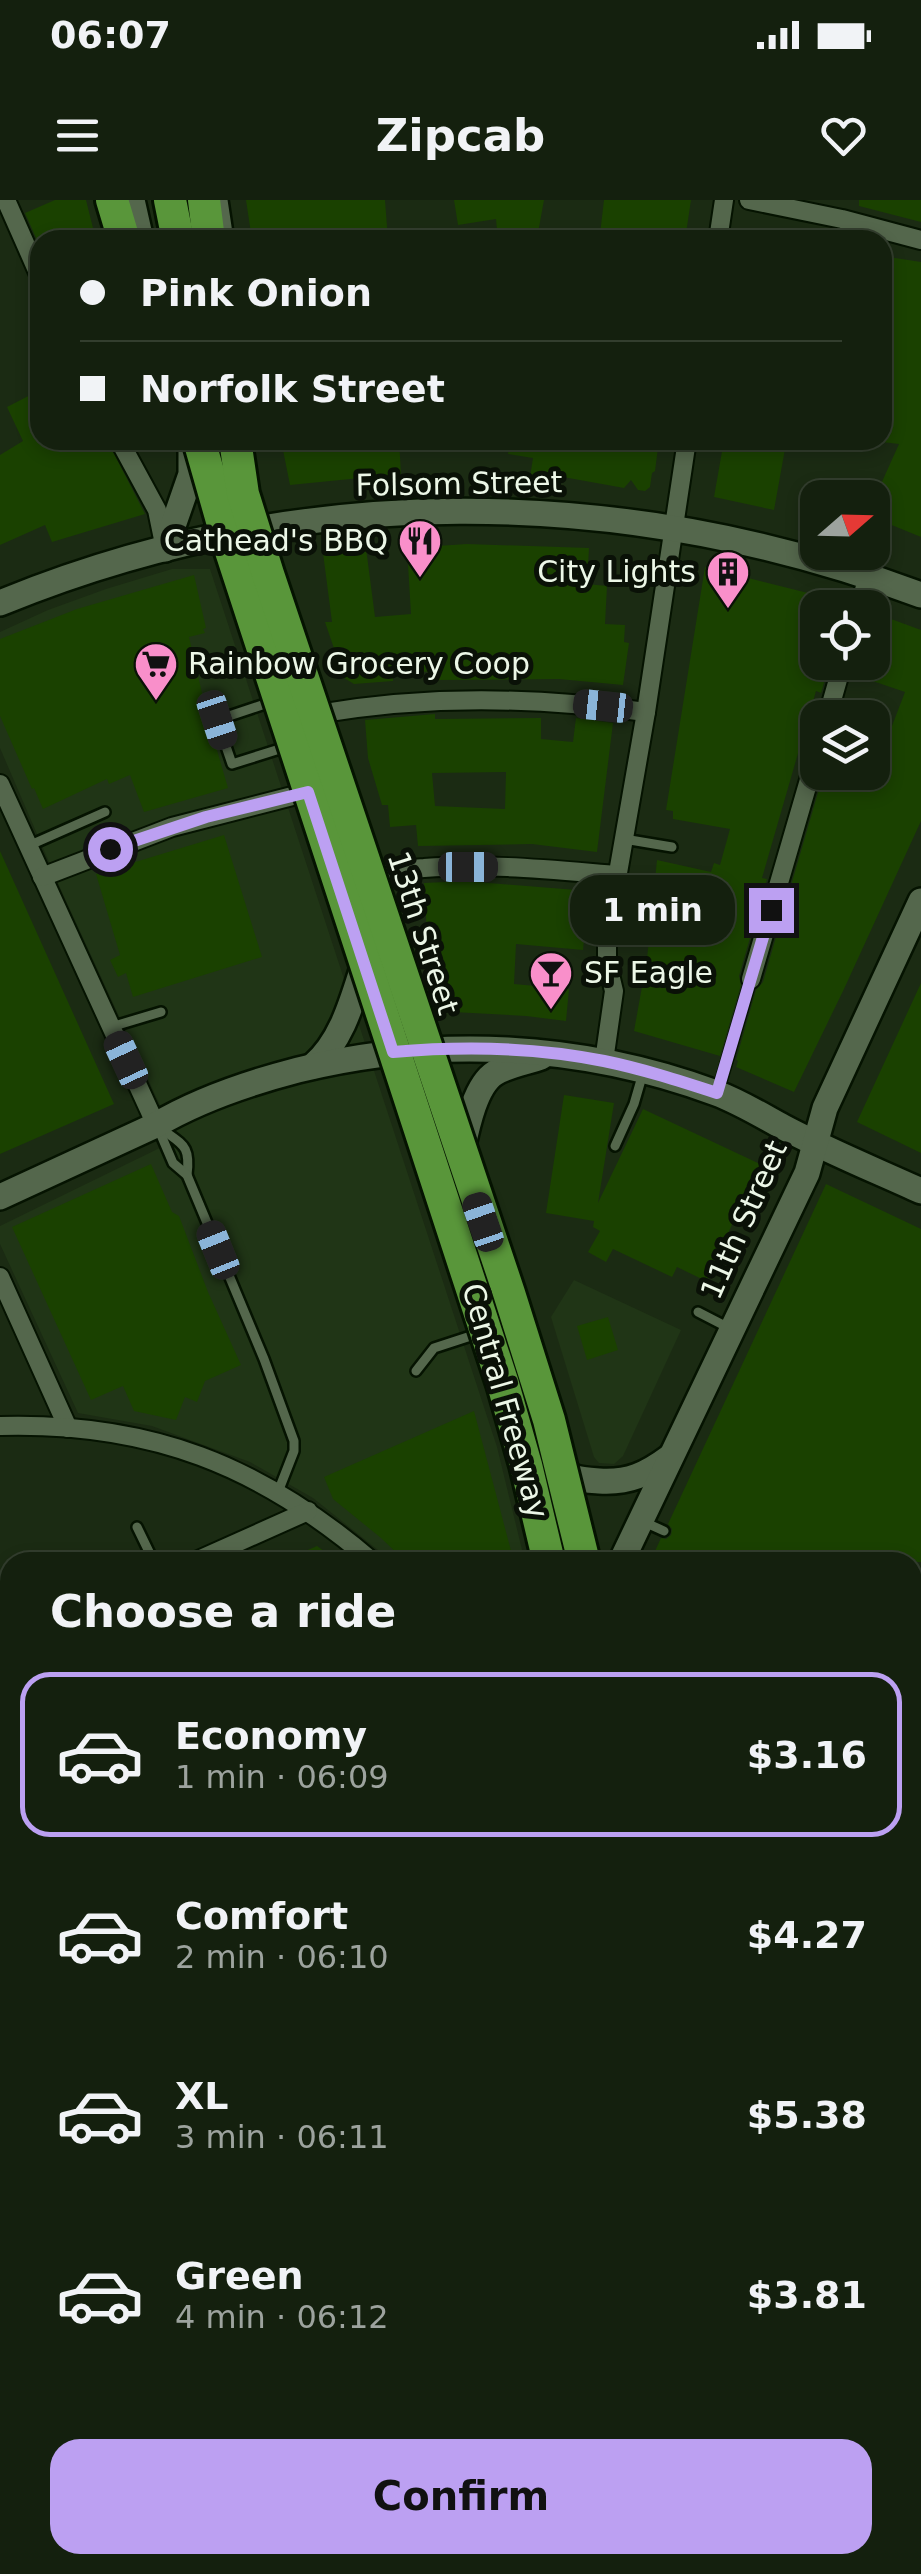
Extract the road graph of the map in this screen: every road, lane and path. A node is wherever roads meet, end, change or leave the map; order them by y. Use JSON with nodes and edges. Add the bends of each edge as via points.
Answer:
{"nodes":[{"id":1,"x":6,"y":200,"type":"edge"},
{"id":2,"x":100,"y":200,"type":"edge"},
{"id":3,"x":112,"y":200,"type":"edge"},
{"id":4,"x":132,"y":200,"type":"edge"},
{"id":5,"x":171,"y":200,"type":"edge"},
{"id":6,"x":204,"y":200,"type":"edge"},
{"id":7,"x":223,"y":200,"type":"edge"},
{"id":8,"x":724,"y":200,"type":"edge"},
{"id":9,"x":749,"y":200,"type":"edge"},
{"id":10,"x":108,"y":230,"type":"edge"},
{"id":11,"x":121,"y":230,"type":"edge"},
{"id":12,"x":140,"y":230,"type":"edge"},
{"id":13,"x":177,"y":230,"type":"edge"},
{"id":14,"x":207,"y":230,"type":"edge"},
{"id":15,"x":228,"y":230,"type":"edge"},
{"id":16,"x":720,"y":230,"type":"edge"},
{"id":17,"x":883,"y":230,"type":"edge"},
{"id":18,"x":892,"y":232,"type":"edge"},
{"id":19,"x":921,"y":240,"type":"edge"},
{"id":20,"x":30,"y":254,"type":"edge"},
{"id":21,"x":124,"y":450,"type":"edge"},
{"id":22,"x":195,"y":450,"type":"edge"},
{"id":23,"x":199,"y":450,"type":"edge"},
{"id":24,"x":199,"y":450,"type":"edge"},
{"id":25,"x":233,"y":450,"type":"edge"},
{"id":26,"x":234,"y":450,"type":"edge"},
{"id":27,"x":686,"y":450,"type":"edge"},
{"id":28,"x":674,"y":527,"type":"junction"},
{"id":29,"x":256,"y":530,"type":"junction"},
{"id":30,"x":224,"y":536,"type":"junction"},
{"id":31,"x":166,"y":549,"type":"junction"},
{"id":32,"x":868,"y":576,"type":"junction"},
{"id":33,"x":864,"y":590,"type":"edge"},
{"id":34,"x":921,"y":595,"type":"edge"},
{"id":35,"x":0,"y":603,"type":"edge"},
{"id":36,"x":278,"y":700,"type":"junction"},
{"id":37,"x":646,"y":712,"type":"junction"},
{"id":38,"x":317,"y":714,"type":"junction"},
{"id":39,"x":294,"y":745,"type":"junction"},
{"id":40,"x":0,"y":784,"type":"edge"},
{"id":41,"x":806,"y":790,"type":"edge"},
{"id":42,"x":308,"y":792,"type":"junction"},
{"id":43,"x":105,"y":812,"type":"dead end"},
{"id":44,"x":624,"y":838,"type":"junction"},
{"id":45,"x":28,"y":846,"type":"junction"},
{"id":46,"x":672,"y":847,"type":"dead end"},
{"id":47,"x":370,"y":875,"type":"junction"},
{"id":48,"x":618,"y":875,"type":"junction"},
{"id":49,"x":42,"y":877,"type":"junction"},
{"id":50,"x":921,"y":901,"type":"edge"},
{"id":51,"x":364,"y":961,"type":"junction"},
{"id":52,"x":750,"y":978,"type":"joint"},
{"id":53,"x":161,"y":1012,"type":"dead end"},
{"id":54,"x":111,"y":1027,"type":"junction"},
{"id":55,"x":426,"y":1049,"type":"junction"},
{"id":56,"x":393,"y":1052,"type":"junction"},
{"id":57,"x":551,"y":1054,"type":"junction"},
{"id":58,"x":604,"y":1061,"type":"junction"},
{"id":59,"x":313,"y":1066,"type":"junction"},
{"id":60,"x":644,"y":1070,"type":"junction"},
{"id":61,"x":717,"y":1093,"type":"junction"},
{"id":62,"x":156,"y":1124,"type":"junction"},
{"id":63,"x":814,"y":1142,"type":"junction"},
{"id":64,"x":615,"y":1146,"type":"dead end"},
{"id":65,"x":460,"y":1156,"type":"junction"},
{"id":66,"x":187,"y":1176,"type":"junction"},
{"id":67,"x":921,"y":1191,"type":"edge"},
{"id":68,"x":0,"y":1197,"type":"edge"},
{"id":69,"x":0,"y":1277,"type":"edge"},
{"id":70,"x":698,"y":1312,"type":"dead end"},
{"id":71,"x":731,"y":1329,"type":"junction"},
{"id":72,"x":483,"y":1332,"type":"junction"},
{"id":73,"x":416,"y":1372,"type":"dead end"},
{"id":74,"x":0,"y":1426,"type":"edge"},
{"id":75,"x":68,"y":1428,"type":"junction"},
{"id":76,"x":670,"y":1457,"type":"junction"},
{"id":77,"x":560,"y":1470,"type":"junction"},
{"id":78,"x":278,"y":1492,"type":"junction"},
{"id":79,"x":308,"y":1511,"type":"junction"},
{"id":80,"x":640,"y":1520,"type":"junction"},
{"id":81,"x":137,"y":1528,"type":"dead end"},
{"id":82,"x":664,"y":1531,"type":"dead end"},
{"id":83,"x":149,"y":1552,"type":"edge"},
{"id":84,"x":216,"y":1552,"type":"edge"},
{"id":85,"x":360,"y":1552,"type":"edge"},
{"id":86,"x":545,"y":1552,"type":"edge"},
{"id":87,"x":546,"y":1552,"type":"edge"},
{"id":88,"x":580,"y":1552,"type":"edge"},
{"id":89,"x":580,"y":1552,"type":"edge"},
{"id":90,"x":626,"y":1552,"type":"edge"}],
"edges":[{"from":1,"to":20,"type":"street"},
{"from":2,"to":10,"type":"street"},
{"from":3,"to":11,"type":"highway"},
{"from":4,"to":12,"type":"highway"},
{"from":5,"to":13,"type":"highway"},
{"from":6,"to":14,"type":"highway"},
{"from":7,"to":15,"type":"lane"},
{"from":8,"to":16,"type":"street"},
{"from":9,"to":17,"type":"street"},
{"from":18,"to":19,"type":"street"},
{"from":21,"to":31,"type":"street","via":[[157,510]]},
{"from":22,"to":31,"type":"main road"},
{"from":23,"to":30,"type":"main road"},
{"from":24,"to":87,"type":"highway","name":"Central Freeway","bridge":true,"via":[[503,1384]]},
{"from":25,"to":88,"type":"highway","name":"Central Freeway","bridge":true,"via":[[549,1420]]},
{"from":26,"to":29,"type":"main road","name":"13th Street"},
{"from":27,"to":28,"type":"street"},
{"from":28,"to":29,"type":"main road","name":"Folsom Street","via":[[533,511],[435,510]]},
{"from":28,"to":32,"type":"main road","name":"Folsom Street"},
{"from":28,"to":37,"type":"street"},
{"from":29,"to":30,"type":"main road","name":"Folsom Street"},
{"from":29,"to":38,"type":"main road","name":"13th Street"},
{"from":30,"to":31,"type":"main road","name":"Folsom Street"},
{"from":30,"to":36,"type":"main road"},
{"from":31,"to":35,"type":"main road","name":"Folsom Street"},
{"from":32,"to":33,"type":"street"},
{"from":32,"to":34,"type":"main road","name":"Folsom Street"},
{"from":36,"to":39,"type":"main road"},
{"from":36,"to":39,"type":"lane","via":[[217,720],[232,764]]},
{"from":37,"to":38,"type":"street","via":[[486,700],[384,703]]},
{"from":37,"to":44,"type":"street"},
{"from":38,"to":47,"type":"main road","name":"13th Street"},
{"from":39,"to":42,"type":"main road"},
{"from":40,"to":45,"type":"street"},
{"from":41,"to":52,"type":"street"},
{"from":42,"to":49,"type":"street","via":[[172,827]]},
{"from":42,"to":51,"type":"main road"},
{"from":43,"to":45,"type":"lane"},
{"from":44,"to":46,"type":"lane"},
{"from":44,"to":48,"type":"street"},
{"from":45,"to":49,"type":"street"},
{"from":47,"to":48,"type":"street","via":[[497,867]]},
{"from":47,"to":55,"type":"main road","name":"13th Street"},
{"from":48,"to":58,"type":"street","via":[[607,936],[614,992]]},
{"from":49,"to":54,"type":"street"},
{"from":50,"to":63,"type":"main road","name":"11th Street"},
{"from":51,"to":56,"type":"main road"},
{"from":51,"to":59,"type":"main road","via":[[338,1035]]},
{"from":52,"to":61,"type":"lane"},
{"from":53,"to":54,"type":"lane"},
{"from":54,"to":62,"type":"street"},
{"from":55,"to":56,"type":"main road"},
{"from":55,"to":57,"type":"main road"},
{"from":55,"to":65,"type":"main road","name":"13th Street"},
{"from":56,"to":59,"type":"main road"},
{"from":56,"to":72,"type":"main road"},
{"from":57,"to":58,"type":"main road"},
{"from":57,"to":65,"type":"main road","via":[[486,1082]]},
{"from":58,"to":60,"type":"main road"},
{"from":59,"to":62,"type":"main road","via":[[236,1088]]},
{"from":60,"to":61,"type":"main road"},
{"from":60,"to":64,"type":"lane"},
{"from":61,"to":63,"type":"main road"},
{"from":62,"to":66,"type":"lane","via":[[173,1163]]},
{"from":62,"to":66,"type":"lane","via":[[186,1148]]},
{"from":62,"to":68,"type":"main road"},
{"from":63,"to":67,"type":"main road"},
{"from":63,"to":71,"type":"main road","name":"11th Street"},
{"from":65,"to":77,"type":"main road","name":"13th Street"},
{"from":66,"to":78,"type":"lane","via":[[294,1441]]},
{"from":69,"to":75,"type":"street"},
{"from":70,"to":71,"type":"lane"},
{"from":71,"to":76,"type":"main road","name":"11th Street"},
{"from":72,"to":73,"type":"lane","via":[[434,1348]]},
{"from":72,"to":86,"type":"main road"},
{"from":74,"to":75,"type":"street"},
{"from":75,"to":78,"type":"street","via":[[146,1438]]},
{"from":76,"to":77,"type":"main road","via":[[621,1482],[582,1480]]},
{"from":76,"to":80,"type":"main road","name":"11th Street"},
{"from":77,"to":89,"type":"main road","name":"13th Street"},
{"from":78,"to":79,"type":"street"},
{"from":79,"to":84,"type":"street"},
{"from":79,"to":85,"type":"street"},
{"from":80,"to":82,"type":"lane"},
{"from":80,"to":90,"type":"main road","name":"11th Street"},
{"from":81,"to":83,"type":"lane"}]}
